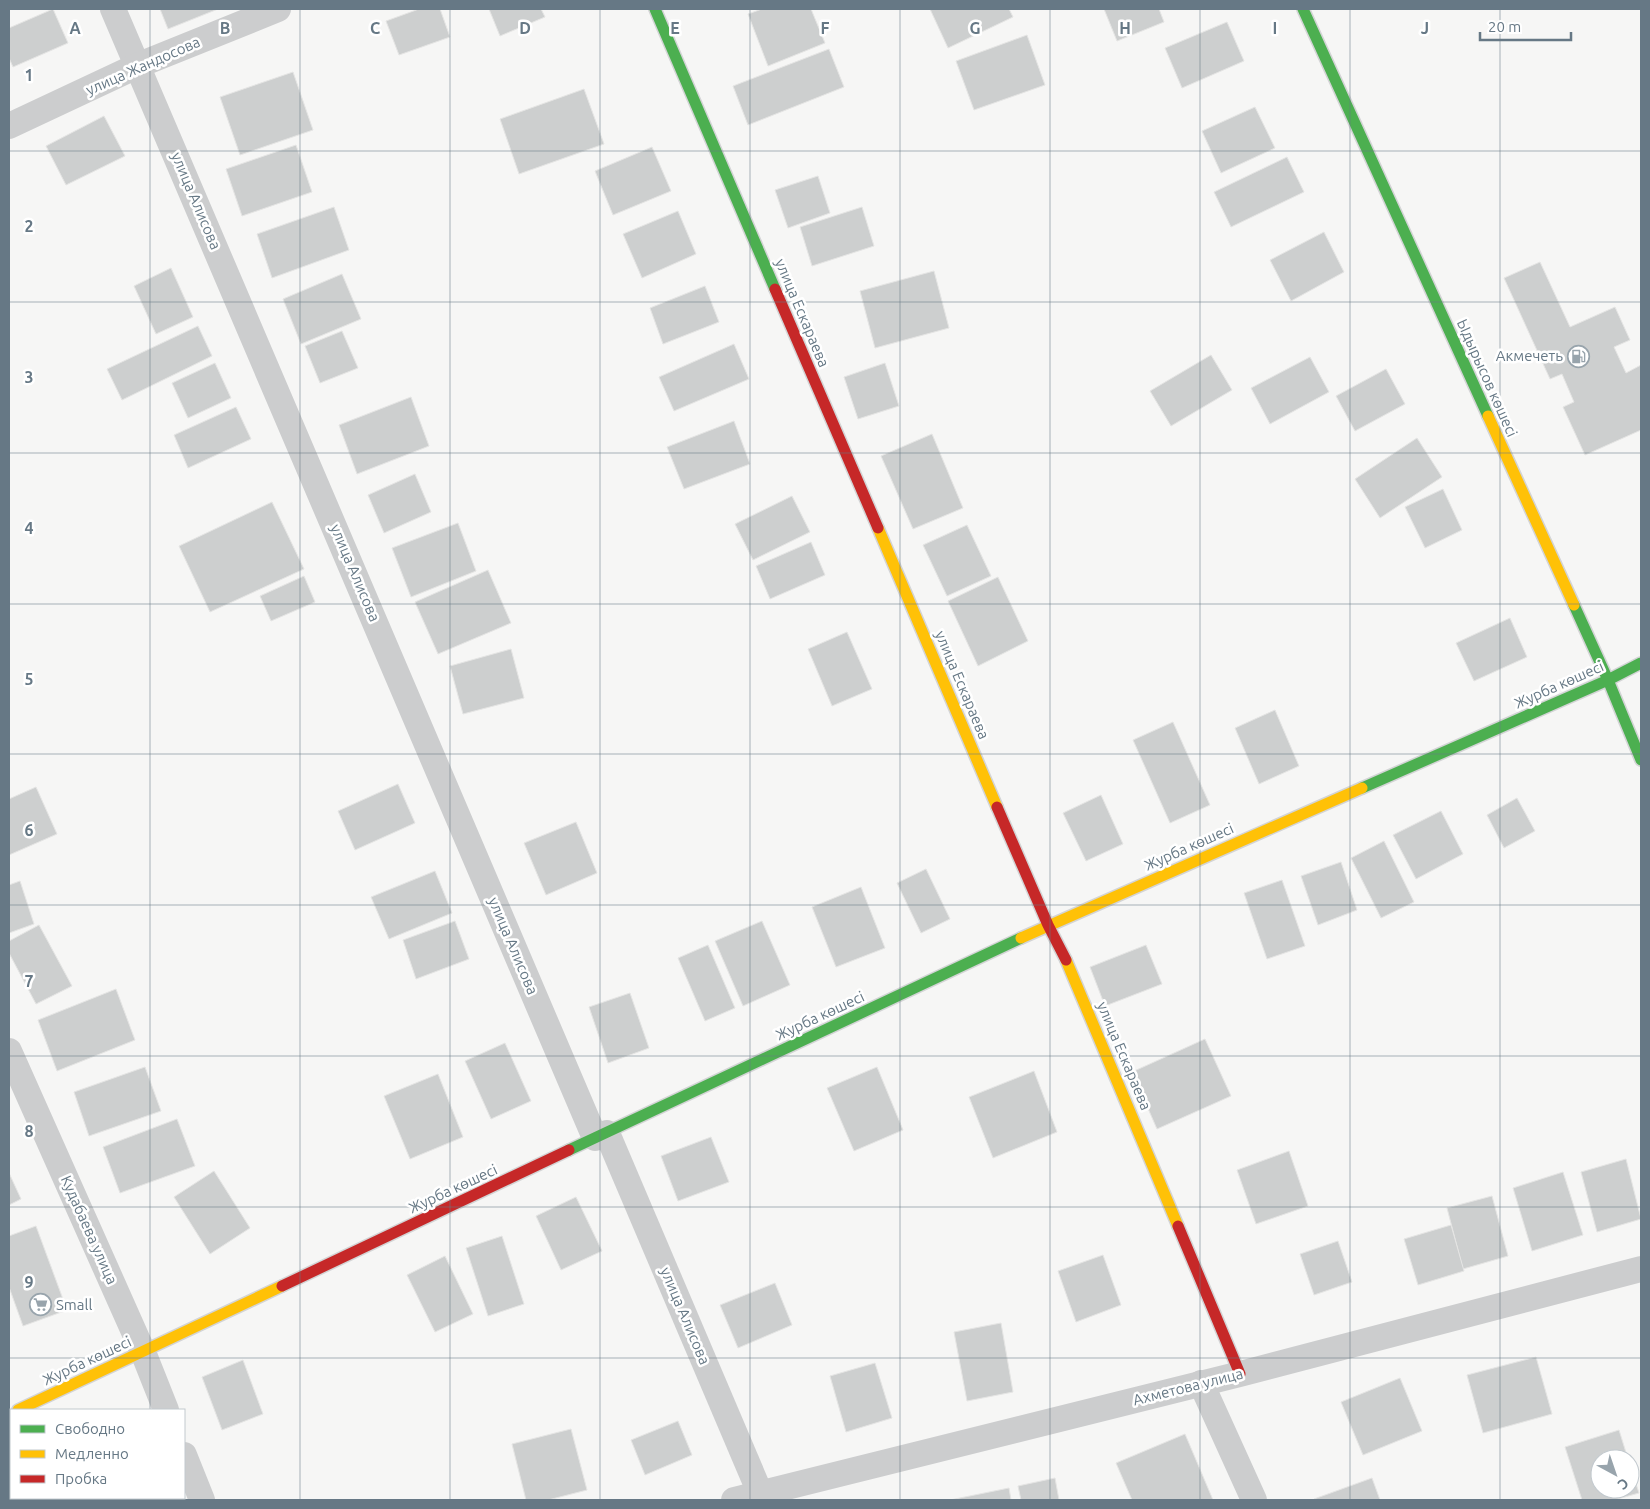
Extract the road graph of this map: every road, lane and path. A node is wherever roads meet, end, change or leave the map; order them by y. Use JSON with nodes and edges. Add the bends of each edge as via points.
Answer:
{"nodes":[{"id":1,"x":113,"y":9,"type":"edge"},
{"id":2,"x":278,"y":9,"type":"edge"},
{"id":3,"x":655,"y":9,"type":"edge"},
{"id":4,"x":1303,"y":9,"type":"edge"},
{"id":5,"x":139,"y":65,"type":"junction"},
{"id":6,"x":9,"y":126,"type":"edge"},
{"id":7,"x":1641,"y":663,"type":"edge"},
{"id":8,"x":1608,"y":680,"type":"junction"},
{"id":9,"x":1641,"y":760,"type":"edge"},
{"id":10,"x":1048,"y":925,"type":"junction"},
{"id":11,"x":9,"y":1051,"type":"edge"},
{"id":12,"x":601,"y":1135,"type":"junction"},
{"id":13,"x":1641,"y":1270,"type":"edge"},
{"id":14,"x":143,"y":1352,"type":"junction"},
{"id":15,"x":1240,"y":1374,"type":"junction"},
{"id":16,"x":1201,"y":1383,"type":"junction"},
{"id":17,"x":20,"y":1409,"type":"edge"},
{"id":18,"x":166,"y":1409,"type":"edge"},
{"id":19,"x":185,"y":1457,"type":"edge"},
{"id":20,"x":762,"y":1497,"type":"edge"},
{"id":21,"x":202,"y":1500,"type":"edge"},
{"id":22,"x":734,"y":1500,"type":"edge"},
{"id":23,"x":1254,"y":1500,"type":"edge"}],
"edges":[{"from":1,"to":5,"type":"street","name":"улица Алисова"},
{"from":2,"to":5,"type":"street","name":"улица Жандосова"},
{"from":3,"to":10,"type":"street","name":"улица Ескараева"},
{"from":4,"to":8,"type":"street","name":"Ыдырысов көшесі"},
{"from":5,"to":6,"type":"street","name":"улица Жандосова"},
{"from":5,"to":12,"type":"street","name":"улица Алисова"},
{"from":7,"to":8,"type":"street","name":"Журба көшесі"},
{"from":8,"to":9,"type":"street","name":"Ыдырысов көшесі"},
{"from":8,"to":10,"type":"street","name":"Журба көшесі"},
{"from":10,"to":12,"type":"street","name":"Журба көшесі"},
{"from":10,"to":15,"type":"street","name":"улица Ескараева","via":[[1075,979]]},
{"from":11,"to":14,"type":"street","name":"Кудабаева улица"},
{"from":12,"to":14,"type":"street","name":"Журба көшесі"},
{"from":12,"to":20,"type":"street","name":"улица Алисова"},
{"from":13,"to":15,"type":"street","name":"Ахметова улица"},
{"from":14,"to":17,"type":"street","name":"Журба көшесі"},
{"from":14,"to":18,"type":"street","name":"Кудабаева улица"},
{"from":15,"to":16,"type":"street","name":"Ахметова улица"},
{"from":16,"to":20,"type":"street","name":"Ахметова улица"},
{"from":16,"to":23,"type":"street"},
{"from":19,"to":21,"type":"street"},
{"from":20,"to":22,"type":"street","name":"Ахметова улица"}]}
